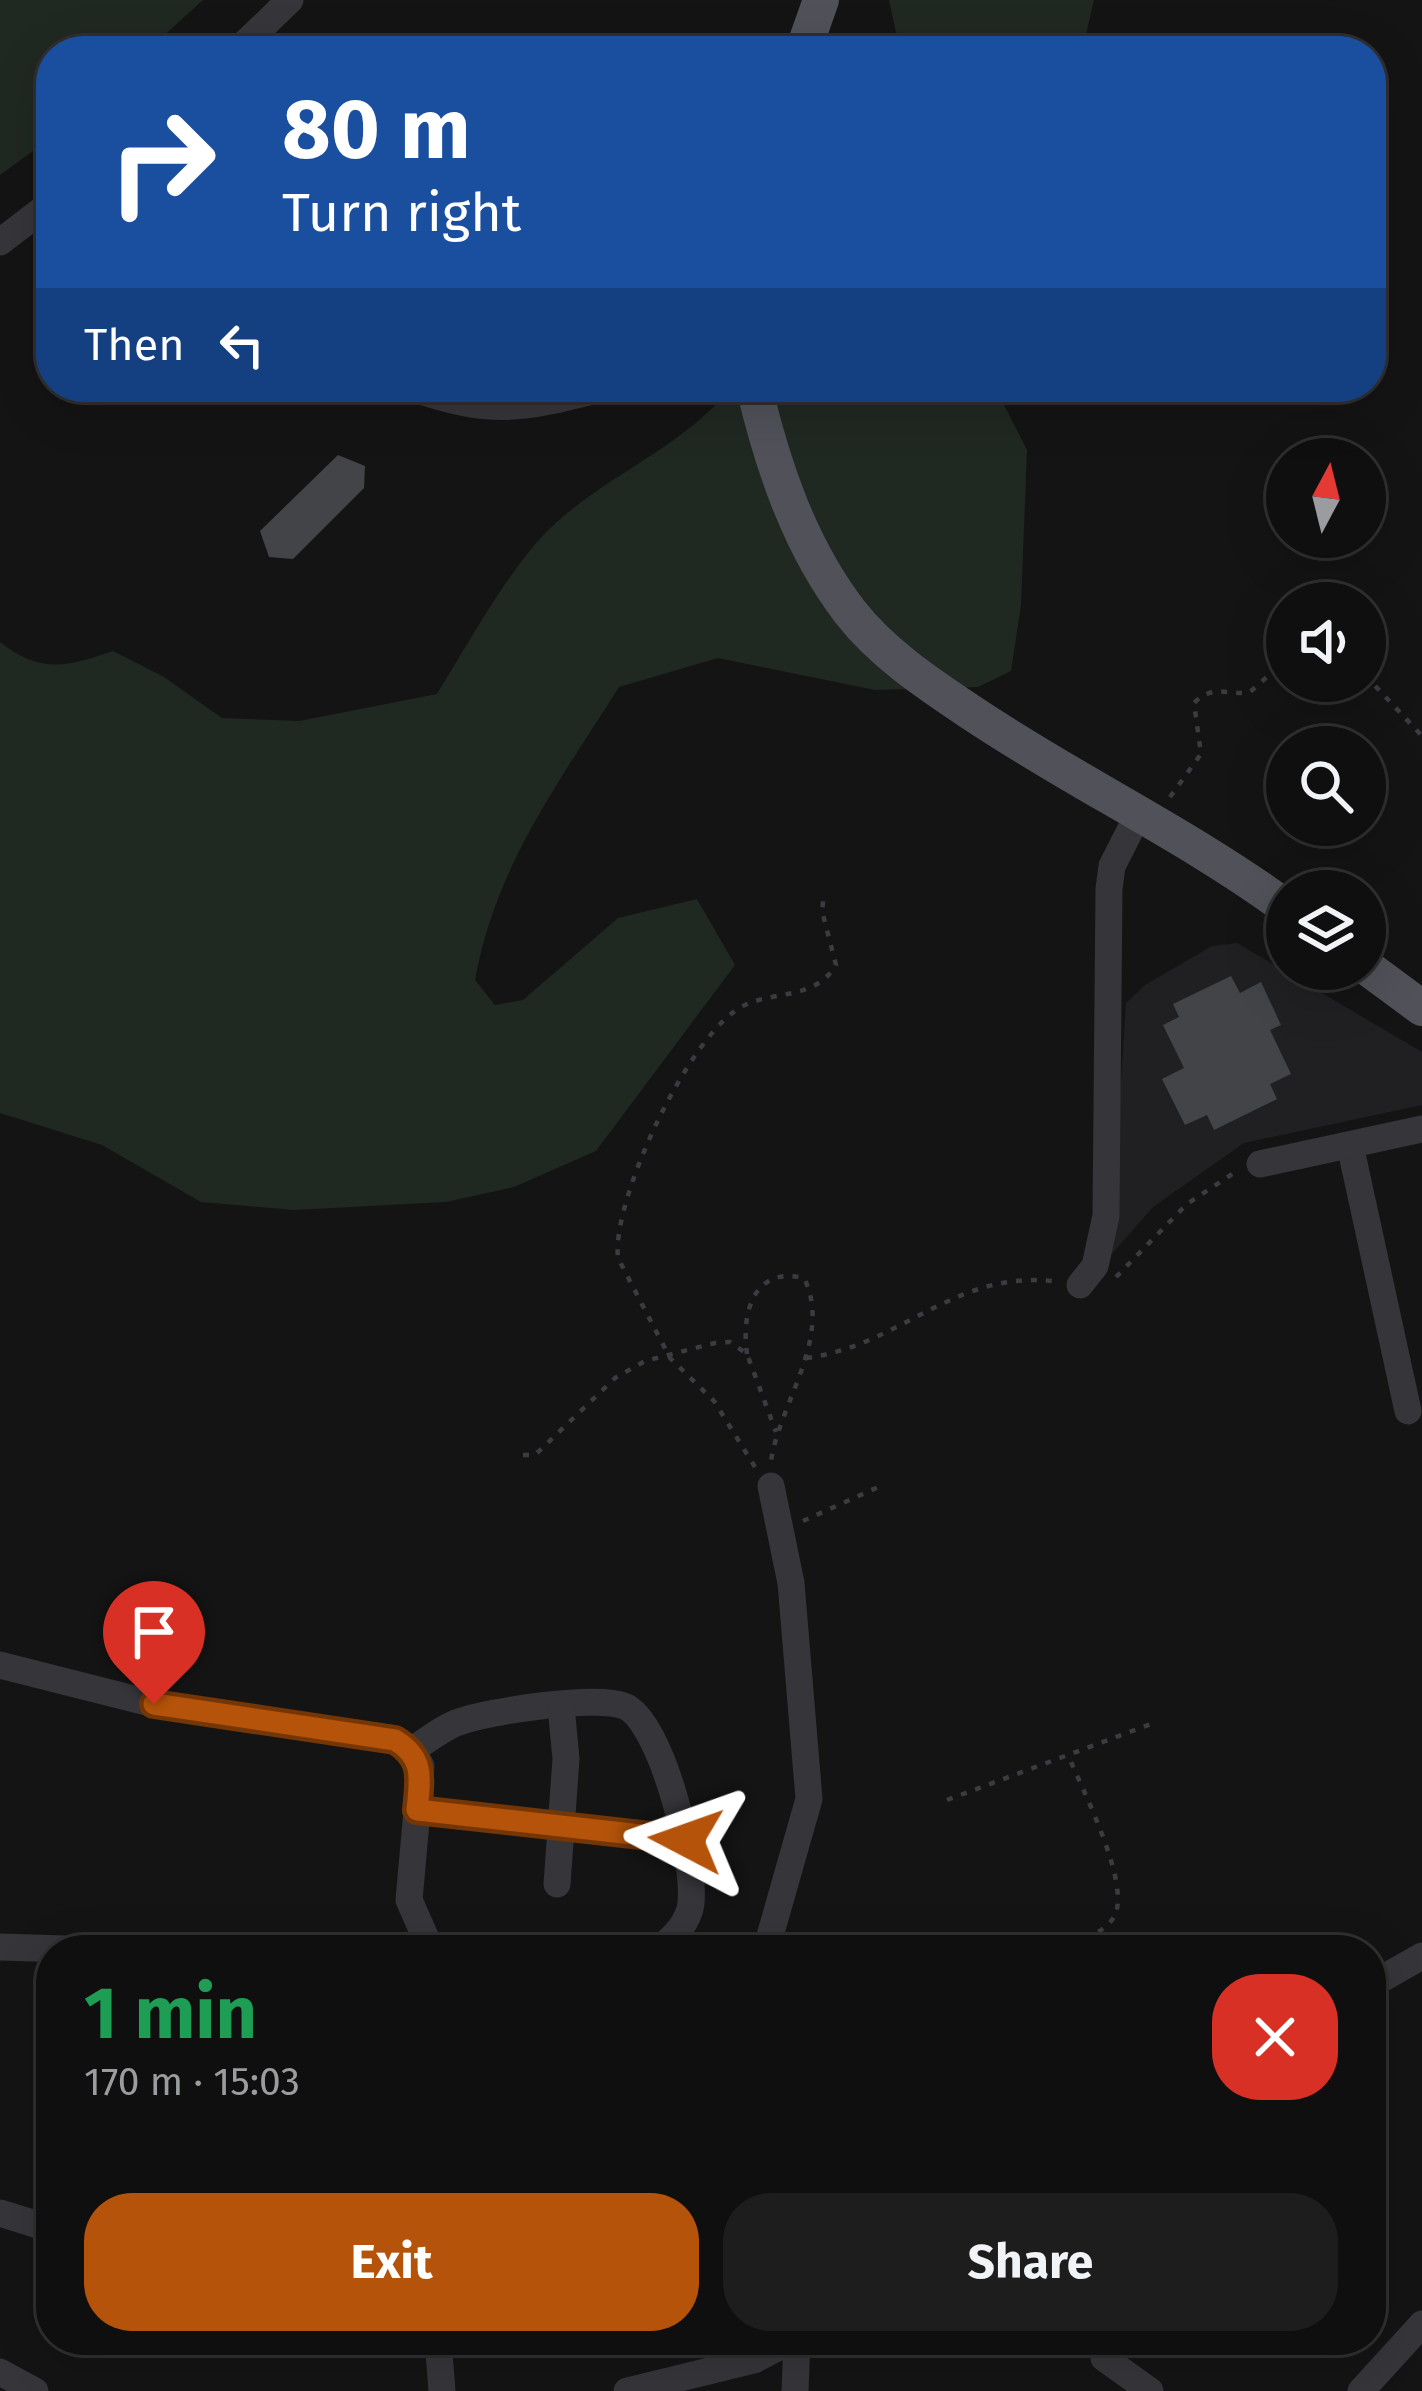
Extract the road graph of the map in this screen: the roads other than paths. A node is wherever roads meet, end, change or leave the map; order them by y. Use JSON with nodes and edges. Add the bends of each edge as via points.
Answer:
{"nodes":[{"id":1,"x":290,"y":0,"type":"edge"},
{"id":2,"x":821,"y":0,"type":"edge"},
{"id":3,"x":253,"y":36,"type":"edge"},
{"id":4,"x":808,"y":36,"type":"edge"},
{"id":5,"x":36,"y":214,"type":"edge"},
{"id":6,"x":0,"y":242,"type":"edge"},
{"id":7,"x":452,"y":402,"type":"edge"},
{"id":8,"x":544,"y":402,"type":"edge"},
{"id":9,"x":759,"y":402,"type":"edge"},
{"id":10,"x":1146,"y":818,"type":"junction"},
{"id":11,"x":1266,"y":893,"type":"edge"},
{"id":12,"x":1386,"y":981,"type":"edge"},
{"id":13,"x":1422,"y":1008,"type":"edge"},
{"id":14,"x":1422,"y":1130,"type":"edge"},
{"id":15,"x":1350,"y":1145,"type":"junction"},
{"id":16,"x":1260,"y":1163,"type":"road end"},
{"id":17,"x":1080,"y":1286,"type":"road end"},
{"id":18,"x":1408,"y":1411,"type":"dead end"},
{"id":19,"x":771,"y":1486,"type":"road end"},
{"id":20,"x":0,"y":1665,"type":"edge"},
{"id":21,"x":561,"y":1706,"type":"junction"},
{"id":22,"x":412,"y":1750,"type":"junction"},
{"id":23,"x":417,"y":1810,"type":"junction"},
{"id":24,"x":557,"y":1826,"type":"junction"},
{"id":25,"x":686,"y":1840,"type":"junction"},
{"id":26,"x":557,"y":1884,"type":"dead end"},
{"id":27,"x":424,"y":1935,"type":"edge"},
{"id":28,"x":675,"y":1935,"type":"edge"},
{"id":29,"x":770,"y":1935,"type":"edge"},
{"id":30,"x":0,"y":1947,"type":"edge"},
{"id":31,"x":36,"y":1948,"type":"edge"},
{"id":32,"x":1422,"y":1956,"type":"edge"},
{"id":33,"x":1386,"y":1976,"type":"edge"},
{"id":34,"x":0,"y":2213,"type":"edge"},
{"id":35,"x":36,"y":2224,"type":"edge"},
{"id":36,"x":1422,"y":2324,"type":"edge"},
{"id":37,"x":439,"y":2355,"type":"edge"},
{"id":38,"x":764,"y":2355,"type":"edge"},
{"id":39,"x":795,"y":2355,"type":"edge"},
{"id":40,"x":1104,"y":2358,"type":"dead end"},
{"id":41,"x":0,"y":2372,"type":"edge"},
{"id":42,"x":34,"y":2391,"type":"edge"},
{"id":43,"x":442,"y":2391,"type":"edge"},
{"id":44,"x":627,"y":2391,"type":"edge"},
{"id":45,"x":795,"y":2391,"type":"edge"},
{"id":46,"x":1150,"y":2391,"type":"edge"},
{"id":47,"x":1361,"y":2391,"type":"edge"}],
"edges":[{"from":1,"to":3,"type":"street"},
{"from":2,"to":4,"type":"main road"},
{"from":5,"to":6,"type":"street"},
{"from":7,"to":8,"type":"street","via":[[505,411]]},
{"from":9,"to":10,"type":"main road","via":[[805,542],[881,646],[940,692]]},
{"from":10,"to":11,"type":"main road"},
{"from":10,"to":17,"type":"street","via":[[1112,866],[1106,1216],[1095,1266]]},
{"from":12,"to":13,"type":"main road"},
{"from":14,"to":15,"type":"street"},
{"from":15,"to":16,"type":"street"},
{"from":15,"to":18,"type":"street"},
{"from":19,"to":29,"type":"street","via":[[791,1583],[808,1799]]},
{"from":20,"to":22,"type":"street","via":[[154,1704],[358,1733]]},
{"from":21,"to":22,"type":"street","via":[[459,1721]]},
{"from":21,"to":24,"type":"street","via":[[566,1759]]},
{"from":21,"to":25,"type":"street","via":[[624,1706],[646,1720]]},
{"from":22,"to":23,"type":"street","via":[[421,1766]]},
{"from":23,"to":24,"type":"street"},
{"from":23,"to":27,"type":"street","via":[[409,1900]]},
{"from":24,"to":25,"type":"street"},
{"from":24,"to":26,"type":"street"},
{"from":25,"to":28,"type":"street","via":[[689,1912]]},
{"from":30,"to":31,"type":"street"},
{"from":32,"to":33,"type":"street"},
{"from":34,"to":35,"type":"street"},
{"from":36,"to":47,"type":"street"},
{"from":37,"to":43,"type":"street"},
{"from":38,"to":44,"type":"street"},
{"from":39,"to":45,"type":"street"},
{"from":40,"to":46,"type":"street"},
{"from":41,"to":42,"type":"street"}]}
